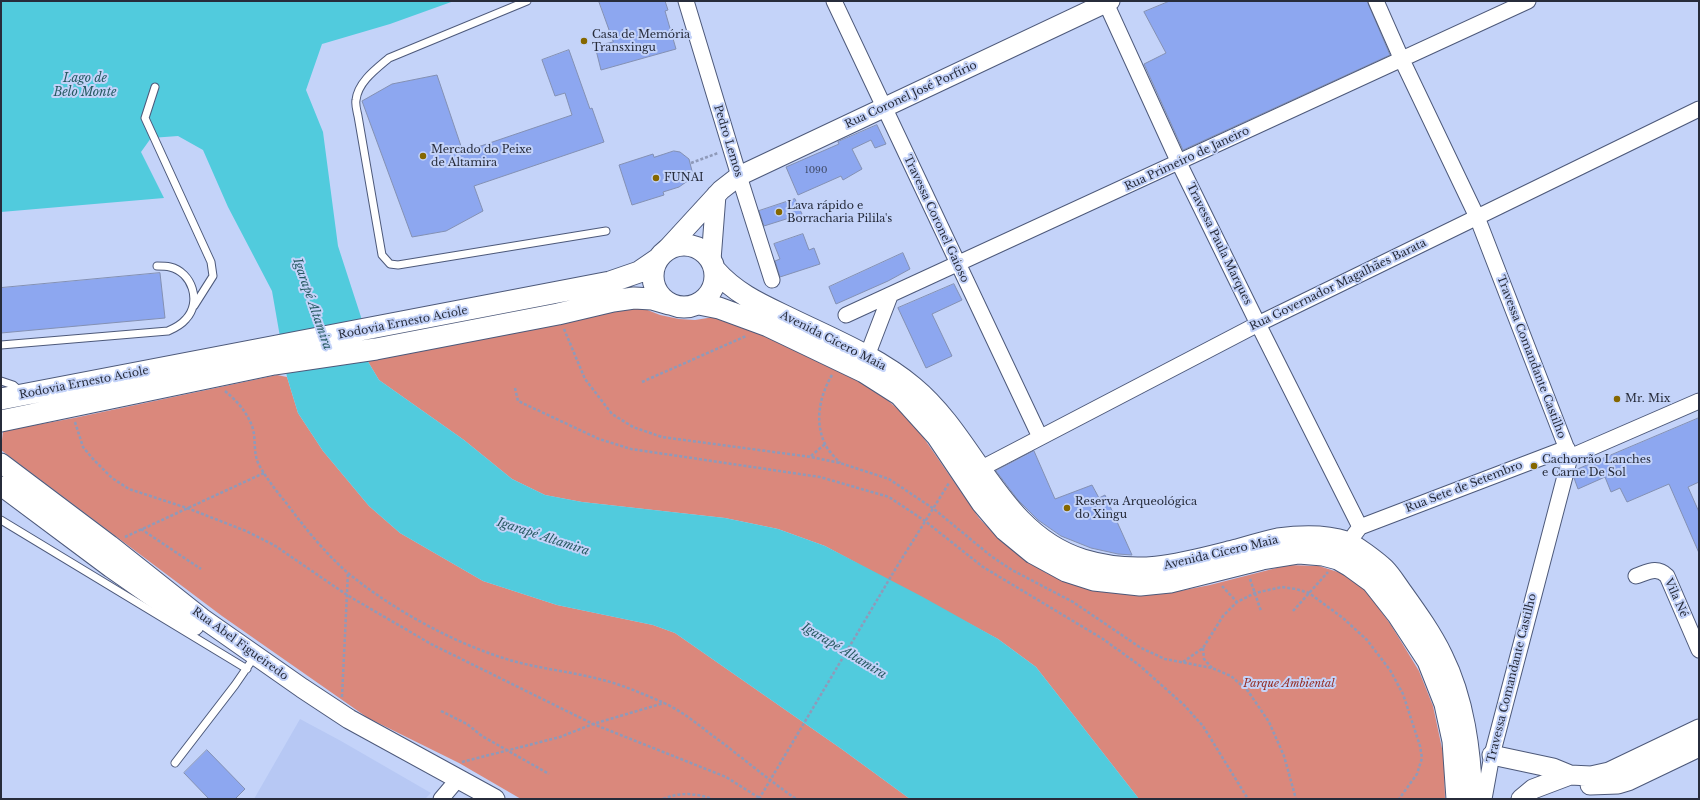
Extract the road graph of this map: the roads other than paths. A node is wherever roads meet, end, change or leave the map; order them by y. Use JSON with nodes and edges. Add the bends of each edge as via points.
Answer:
{"nodes":[{"id":1,"x":527,"y":1,"type":"edge"},
{"id":2,"x":686,"y":1,"type":"edge"},
{"id":3,"x":834,"y":1,"type":"edge"},
{"id":4,"x":1376,"y":1,"type":"edge"},
{"id":5,"x":1528,"y":1,"type":"edge"},
{"id":6,"x":1107,"y":2,"type":"edge"},
{"id":7,"x":1402,"y":60,"type":"junction"},
{"id":8,"x":155,"y":87,"type":"dead end"},
{"id":9,"x":884,"y":108,"type":"junction"},
{"id":10,"x":1699,"y":109,"type":"edge"},
{"id":11,"x":1179,"y":162,"type":"junction"},
{"id":12,"x":739,"y":176,"type":"junction"},
{"id":13,"x":716,"y":196,"type":"junction"},
{"id":14,"x":1477,"y":218,"type":"junction"},
{"id":15,"x":606,"y":232,"type":"dead end"},
{"id":16,"x":661,"y":255,"type":"junction"},
{"id":17,"x":957,"y":264,"type":"junction"},
{"id":18,"x":713,"y":265,"type":"junction"},
{"id":19,"x":157,"y":266,"type":"dead end"},
{"id":20,"x":772,"y":280,"type":"dead end"},
{"id":21,"x":890,"y":296,"type":"junction"},
{"id":22,"x":669,"y":304,"type":"junction"},
{"id":23,"x":699,"y":304,"type":"junction"},
{"id":24,"x":192,"y":307,"type":"junction"},
{"id":25,"x":846,"y":315,"type":"dead end"},
{"id":26,"x":1258,"y":324,"type":"junction"},
{"id":27,"x":1,"y":344,"type":"edge"},
{"id":28,"x":272,"y":355,"type":"junction"},
{"id":29,"x":868,"y":356,"type":"junction"},
{"id":30,"x":1,"y":381,"type":"edge"},
{"id":31,"x":24,"y":395,"type":"junction"},
{"id":32,"x":1,"y":399,"type":"edge"},
{"id":33,"x":1699,"y":401,"type":"edge"},
{"id":34,"x":1,"y":420,"type":"edge"},
{"id":35,"x":1040,"y":437,"type":"junction"},
{"id":36,"x":1568,"y":452,"type":"junction"},
{"id":37,"x":1,"y":463,"type":"edge"},
{"id":38,"x":980,"y":469,"type":"junction"},
{"id":39,"x":1,"y":486,"type":"edge"},
{"id":40,"x":1,"y":520,"type":"edge"},
{"id":41,"x":1349,"y":543,"type":"junction"},
{"id":42,"x":1636,"y":576,"type":"dead end"},
{"id":43,"x":1699,"y":650,"type":"edge"},
{"id":44,"x":250,"y":663,"type":"junction"},
{"id":45,"x":1699,"y":729,"type":"edge"},
{"id":46,"x":1699,"y":747,"type":"edge"},
{"id":47,"x":1492,"y":756,"type":"junction"},
{"id":48,"x":175,"y":763,"type":"dead end"},
{"id":49,"x":1529,"y":764,"type":"junction"},
{"id":50,"x":1570,"y":775,"type":"junction"},
{"id":51,"x":448,"y":785,"type":"edge"},
{"id":52,"x":1526,"y":798,"type":"edge"},
{"id":53,"x":468,"y":799,"type":"edge"},
{"id":54,"x":495,"y":799,"type":"edge"},
{"id":55,"x":1457,"y":799,"type":"edge"},
{"id":56,"x":1472,"y":799,"type":"edge"},
{"id":57,"x":1484,"y":799,"type":"edge"}],
"edges":[{"from":1,"to":15,"type":"lane","via":[[389,58],[371,73],[360,88],[356,100],[358,116],[382,255],[390,264],[398,266]]},
{"from":2,"to":12,"type":"street","name":"Pedro Lemos"},
{"from":3,"to":9,"type":"street","name":"Travessa Coronel Gaioso"},
{"from":4,"to":7,"type":"street","name":"Travessa Comandante Castilho"},
{"from":5,"to":7,"type":"street","name":"Rua Primeiro de Janeiro"},
{"from":6,"to":9,"type":"street","name":"Rua Coronel José Porfírio"},
{"from":6,"to":11,"type":"street","name":"Travessa Paula Marques"},
{"from":7,"to":11,"type":"street","name":"Rua Primeiro de Janeiro"},
{"from":7,"to":14,"type":"street","name":"Travessa Comandante Castilho"},
{"from":8,"to":24,"type":"lane","via":[[145,118],[211,262],[213,276]]},
{"from":9,"to":12,"type":"street","name":"Rua Coronel José Porfírio"},
{"from":9,"to":17,"type":"street","name":"Travessa Coronel Gaioso"},
{"from":10,"to":14,"type":"street","name":"Rua Governador Magalhães Barata"},
{"from":11,"to":17,"type":"street","name":"Rua Primeiro de Janeiro"},
{"from":11,"to":26,"type":"street","name":"Travessa Paula Marques"},
{"from":12,"to":13,"type":"street","name":"Rua Coronel José Porfírio"},
{"from":12,"to":20,"type":"street","name":"Pedro Lemos"},
{"from":13,"to":16,"type":"street","name":"Rua Coronel José Porfírio"},
{"from":13,"to":18,"type":"street"},
{"from":14,"to":26,"type":"street","name":"Rua Governador Magalhães Barata"},
{"from":14,"to":36,"type":"street","name":"Travessa Comandante Castilho"},
{"from":16,"to":18,"type":"main road","via":[[674,246],[685,245],[704,252]]},
{"from":16,"to":22,"type":"main road","via":[[652,278],[655,289]]},
{"from":16,"to":28,"type":"main road","name":"Rodovia Ernesto Aciole","via":[[639,272],[610,282],[371,329]]},
{"from":17,"to":21,"type":"street","name":"Rua Primeiro de Janeiro"},
{"from":17,"to":35,"type":"street","name":"Travessa Coronel Gaioso"},
{"from":18,"to":23,"type":"main road","via":[[716,280],[713,290]]},
{"from":18,"to":29,"type":"main road","name":"Avenida Cícero Maia","via":[[724,280],[747,298]]},
{"from":19,"to":24,"type":"lane","via":[[170,267],[189,280],[195,292]]},
{"from":21,"to":25,"type":"street","name":"Rua Primeiro de Janeiro"},
{"from":21,"to":29,"type":"street"},
{"from":22,"to":23,"type":"main road","via":[[679,308]]},
{"from":22,"to":28,"type":"main road","name":"Rodovia Ernesto Aciole","via":[[652,299],[634,298],[376,349]]},
{"from":23,"to":41,"type":"main road","name":"Avenida Cícero Maia","via":[[726,310],[768,326],[864,372],[900,395],[937,436],[982,503],[1004,530],[1033,553],[1066,571],[1102,582],[1140,585],[1170,582],[1245,563],[1299,553],[1323,555]]},
{"from":24,"to":27,"type":"lane","via":[[187,318],[168,331]]},
{"from":26,"to":35,"type":"street","name":"Rua Governador Magalhães Barata"},
{"from":26,"to":41,"type":"street","name":"Travessa Paula Marques"},
{"from":28,"to":31,"type":"main road","name":"Rodovia Ernesto Aciole"},
{"from":28,"to":34,"type":"main road","name":"Rodovia Ernesto Aciole"},
{"from":29,"to":38,"type":"main road","name":"Avenida Cícero Maia","via":[[897,374],[931,403],[948,422]]},
{"from":30,"to":31,"type":"lane","via":[[13,385]]},
{"from":31,"to":32,"type":"main road","name":"Rodovia Ernesto Aciole"},
{"from":33,"to":36,"type":"street","name":"Rua Sete de Setembro"},
{"from":35,"to":38,"type":"street","name":"Rua Governador Magalhães Barata"},
{"from":36,"to":41,"type":"street","name":"Rua Sete de Setembro"},
{"from":36,"to":47,"type":"street","name":"Travessa Comandante Castilho"},
{"from":37,"to":44,"type":"street","name":"Rua Abel Figueiredo","via":[[202,618]]},
{"from":38,"to":41,"type":"main road","name":"Avenida Cícero Maia","via":[[1014,516],[1043,542],[1083,560],[1110,566],[1136,569],[1178,565],[1276,540],[1303,537]]},
{"from":39,"to":44,"type":"street","name":"Rua Abel Figueiredo","via":[[111,568]]},
{"from":40,"to":44,"type":"lane"},
{"from":41,"to":55,"type":"main road","name":"Avenida Cícero Maia","via":[[1372,582],[1398,615],[1428,661],[1445,704],[1453,741]]},
{"from":41,"to":56,"type":"main road","name":"Avenida Cícero Maia","via":[[1385,569],[1413,608],[1442,657],[1459,701],[1468,742]]},
{"from":42,"to":43,"type":"street","name":"Vila Né","via":[[1660,570],[1667,576]]},
{"from":44,"to":48,"type":"lane"},
{"from":44,"to":51,"type":"street","name":"Rua Abel Figueiredo","via":[[341,714]]},
{"from":44,"to":51,"type":"street","name":"Rua Abel Figueiredo","via":[[342,728]]},
{"from":45,"to":50,"type":"street","via":[[1609,772],[1591,776]]},
{"from":46,"to":52,"type":"street","via":[[1628,780],[1605,785],[1555,786]]},
{"from":47,"to":49,"type":"street"},
{"from":47,"to":57,"type":"street","name":"Travessa Comandante Castilho"},
{"from":49,"to":50,"type":"street","via":[[1553,768]]},
{"from":49,"to":52,"type":"street"},
{"from":50,"to":52,"type":"street","via":[[1533,789]]},
{"from":51,"to":53,"type":"street","name":"Rua Abel Figueiredo"},
{"from":51,"to":54,"type":"street","name":"Rua Abel Figueiredo"}]}
